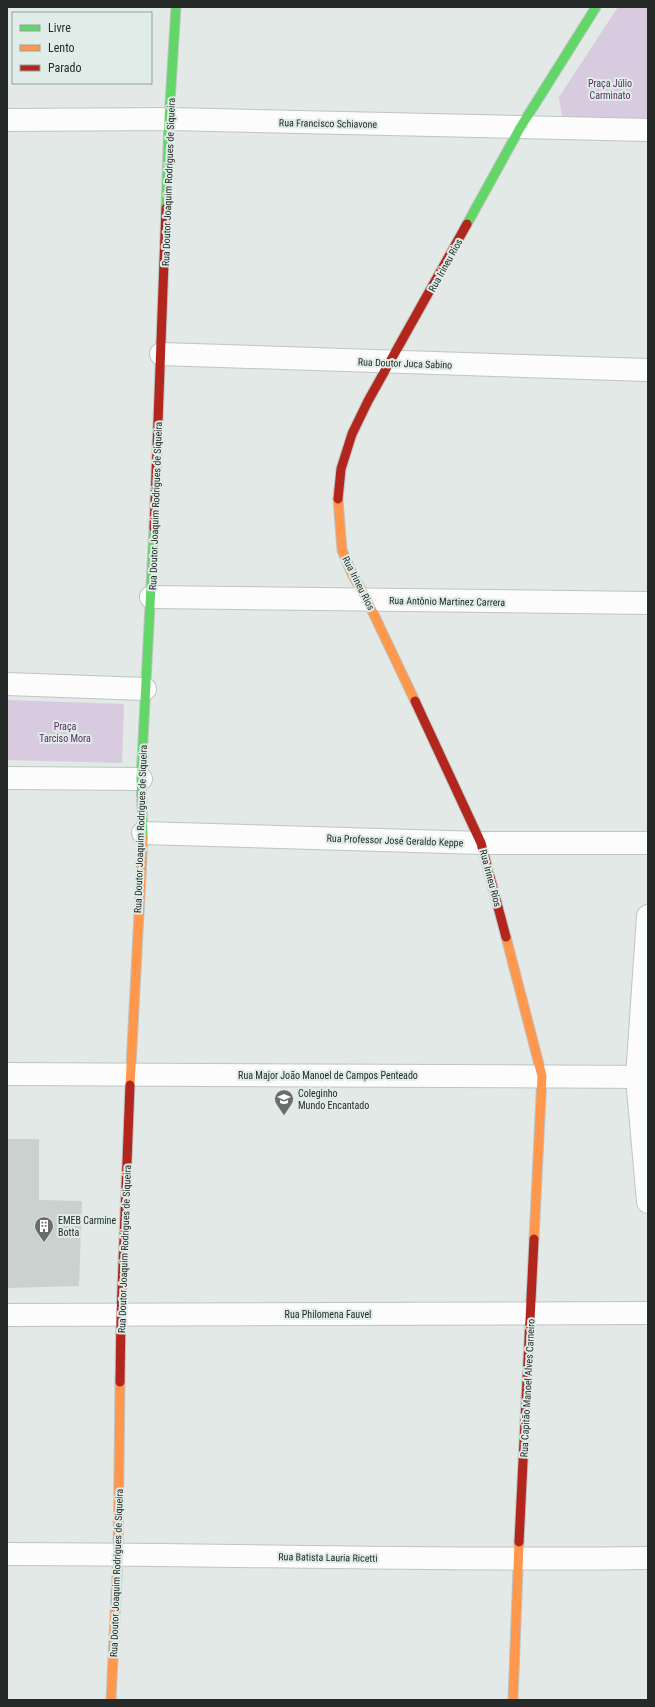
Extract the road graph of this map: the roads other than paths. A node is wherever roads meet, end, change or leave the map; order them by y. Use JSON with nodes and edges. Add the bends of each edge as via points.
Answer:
{"nodes":[{"id":1,"x":176,"y":7,"type":"edge"},
{"id":2,"x":596,"y":7,"type":"edge"},
{"id":3,"x":169,"y":119,"type":"junction"},
{"id":4,"x":7,"y":120,"type":"edge"},
{"id":5,"x":520,"y":128,"type":"junction"},
{"id":6,"x":648,"y":130,"type":"edge"},
{"id":7,"x":161,"y":354,"type":"junction"},
{"id":8,"x":391,"y":362,"type":"junction"},
{"id":9,"x":648,"y":370,"type":"edge"},
{"id":10,"x":151,"y":597,"type":"junction"},
{"id":11,"x":368,"y":600,"type":"junction"},
{"id":12,"x":648,"y":603,"type":"edge"},
{"id":13,"x":7,"y":684,"type":"edge"},
{"id":14,"x":145,"y":689,"type":"junction"},
{"id":15,"x":7,"y":778,"type":"edge"},
{"id":16,"x":141,"y":779,"type":"junction"},
{"id":17,"x":143,"y":833,"type":"junction"},
{"id":18,"x":481,"y":843,"type":"junction"},
{"id":19,"x":648,"y":844,"type":"edge"},
{"id":20,"x":648,"y":916,"type":"edge"},
{"id":21,"x":130,"y":1073,"type":"junction"},
{"id":22,"x":7,"y":1074,"type":"edge"},
{"id":23,"x":542,"y":1076,"type":"junction"},
{"id":24,"x":643,"y":1077,"type":"edge"},
{"id":25,"x":647,"y":1201,"type":"edge"},
{"id":26,"x":531,"y":1313,"type":"junction"},
{"id":27,"x":648,"y":1313,"type":"edge"},
{"id":28,"x":7,"y":1315,"type":"edge"},
{"id":29,"x":122,"y":1315,"type":"junction"},
{"id":30,"x":7,"y":1554,"type":"edge"},
{"id":31,"x":118,"y":1554,"type":"junction"},
{"id":32,"x":648,"y":1558,"type":"edge"},
{"id":33,"x":518,"y":1560,"type":"junction"},
{"id":34,"x":112,"y":1700,"type":"edge"},
{"id":35,"x":513,"y":1700,"type":"edge"}],
"edges":[{"from":1,"to":3,"type":"street","name":"Rua Doutor Joaquim Rodrigues de Siqueira"},
{"from":2,"to":5,"type":"street","name":"Rua Irineu Rios"},
{"from":3,"to":4,"type":"street","name":"Rua Francisco Schiavone"},
{"from":3,"to":5,"type":"street","name":"Rua Francisco Schiavone"},
{"from":3,"to":7,"type":"street","name":"Rua Doutor Joaquim Rodrigues de Siqueira"},
{"from":5,"to":6,"type":"street","name":"Rua Francisco Schiavone"},
{"from":5,"to":8,"type":"street","name":"Rua Irineu Rios"},
{"from":7,"to":8,"type":"street","name":"Rua Doutor Juca Sabino"},
{"from":7,"to":10,"type":"street","name":"Rua Doutor Joaquim Rodrigues de Siqueira"},
{"from":8,"to":9,"type":"street","name":"Rua Doutor Juca Sabino"},
{"from":8,"to":11,"type":"street","name":"Rua Irineu Rios","via":[[352,434],[342,469],[337,504],[342,550],[352,576]]},
{"from":10,"to":11,"type":"street","name":"Rua Antônio Martinez Carrera"},
{"from":10,"to":14,"type":"street","name":"Rua Doutor Joaquim Rodrigues de Siqueira"},
{"from":11,"to":12,"type":"street","name":"Rua Antônio Martinez Carrera"},
{"from":11,"to":18,"type":"street","name":"Rua Irineu Rios"},
{"from":13,"to":14,"type":"street"},
{"from":14,"to":16,"type":"street","name":"Rua Doutor Joaquim Rodrigues de Siqueira"},
{"from":15,"to":16,"type":"street"},
{"from":16,"to":17,"type":"street","name":"Rua Doutor Joaquim Rodrigues de Siqueira"},
{"from":17,"to":18,"type":"street","name":"Rua Professor José Geraldo Keppe"},
{"from":17,"to":21,"type":"street","name":"Rua Doutor Joaquim Rodrigues de Siqueira"},
{"from":18,"to":19,"type":"street","name":"Rua Professor José Geraldo Keppe"},
{"from":18,"to":23,"type":"street","name":"Rua Irineu Rios"},
{"from":20,"to":24,"type":"street"},
{"from":21,"to":22,"type":"street","name":"Rua Major João Manoel de Campos Penteado"},
{"from":21,"to":23,"type":"street","name":"Rua Major João Manoel de Campos Penteado"},
{"from":21,"to":29,"type":"street","name":"Rua Doutor Joaquim Rodrigues de Siqueira"},
{"from":23,"to":24,"type":"street","name":"Rua Major João Manoel de Campos Penteado"},
{"from":23,"to":26,"type":"street","name":"Rua Capitão Manoel Alves Carneiro"},
{"from":24,"to":25,"type":"street"},
{"from":26,"to":27,"type":"street","name":"Rua Philomena Fauvel"},
{"from":26,"to":29,"type":"street","name":"Rua Philomena Fauvel"},
{"from":26,"to":33,"type":"street","name":"Rua Capitão Manoel Alves Carneiro"},
{"from":28,"to":29,"type":"street","name":"Rua Philomena Fauvel"},
{"from":29,"to":31,"type":"street","name":"Rua Doutor Joaquim Rodrigues de Siqueira"},
{"from":30,"to":31,"type":"street","name":"Rua Batista Lauria Ricetti"},
{"from":31,"to":33,"type":"street","name":"Rua Batista Lauria Ricetti"},
{"from":31,"to":34,"type":"street","name":"Rua Doutor Joaquim Rodrigues de Siqueira"},
{"from":32,"to":33,"type":"street","name":"Rua Batista Lauria Ricetti"},
{"from":33,"to":35,"type":"street","name":"Rua Capitão Manoel Alves Carneiro"}]}
